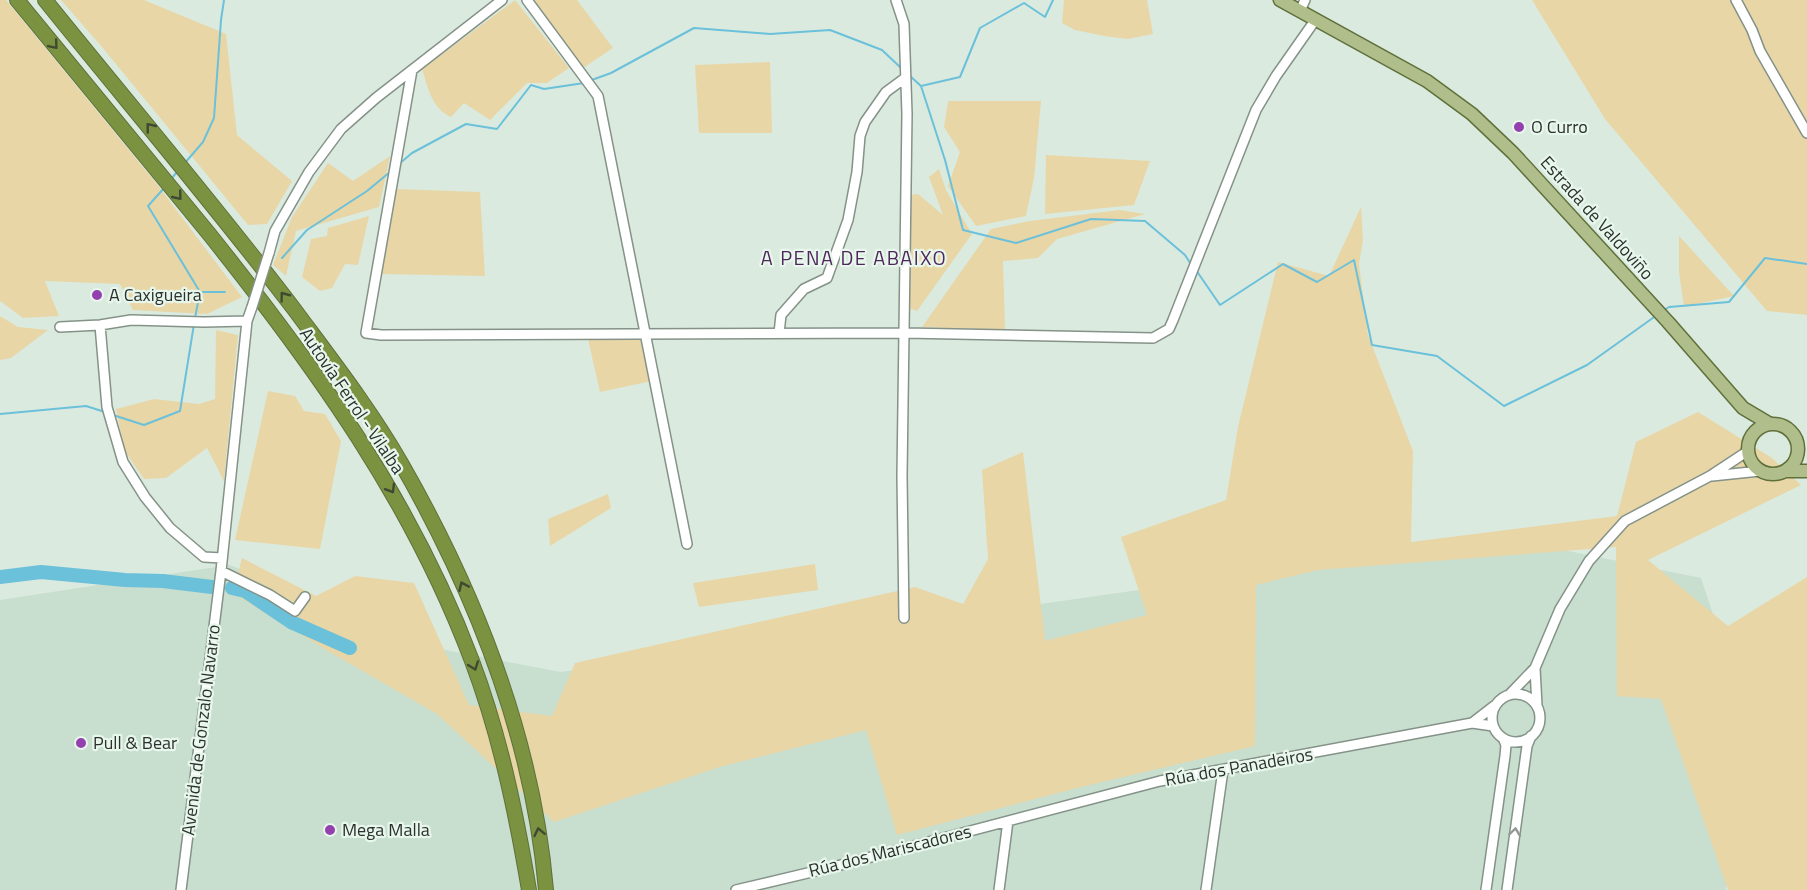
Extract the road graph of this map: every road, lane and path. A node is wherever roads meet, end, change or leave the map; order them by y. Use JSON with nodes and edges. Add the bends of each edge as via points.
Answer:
{"nodes":[{"id":1,"x":17,"y":0,"type":"edge"},
{"id":2,"x":45,"y":0,"type":"edge"},
{"id":3,"x":502,"y":0,"type":"edge"},
{"id":4,"x":527,"y":0,"type":"edge"},
{"id":5,"x":896,"y":0,"type":"edge"},
{"id":6,"x":1280,"y":0,"type":"edge"},
{"id":7,"x":1736,"y":0,"type":"edge"},
{"id":8,"x":1302,"y":5,"type":"edge"},
{"id":9,"x":1316,"y":20,"type":"junction"},
{"id":10,"x":412,"y":70,"type":"junction"},
{"id":11,"x":905,"y":74,"type":"junction"},
{"id":12,"x":1807,"y":133,"type":"edge"},
{"id":13,"x":247,"y":321,"type":"junction"},
{"id":14,"x":100,"y":325,"type":"junction"},
{"id":15,"x":60,"y":327,"type":"dead end"},
{"id":16,"x":779,"y":333,"type":"junction"},
{"id":17,"x":905,"y":333,"type":"junction"},
{"id":18,"x":646,"y":335,"type":"junction"},
{"id":19,"x":1743,"y":408,"type":"junction"},
{"id":20,"x":1770,"y":424,"type":"junction"},
{"id":21,"x":1751,"y":436,"type":"junction"},
{"id":22,"x":1748,"y":451,"type":"junction"},
{"id":23,"x":1798,"y":454,"type":"junction"},
{"id":24,"x":1760,"y":471,"type":"junction"},
{"id":25,"x":1785,"y":471,"type":"junction"},
{"id":26,"x":1807,"y":471,"type":"edge"},
{"id":27,"x":1710,"y":476,"type":"junction"},
{"id":28,"x":687,"y":544,"type":"dead end"},
{"id":29,"x":222,"y":558,"type":"junction"},
{"id":30,"x":221,"y":571,"type":"junction"},
{"id":31,"x":305,"y":597,"type":"dead end"},
{"id":32,"x":904,"y":618,"type":"dead end"},
{"id":33,"x":1535,"y":668,"type":"junction"},
{"id":34,"x":1510,"y":694,"type":"junction"},
{"id":35,"x":1496,"y":704,"type":"junction"},
{"id":36,"x":1537,"y":706,"type":"junction"},
{"id":37,"x":1472,"y":723,"type":"junction"},
{"id":38,"x":1493,"y":726,"type":"junction"},
{"id":39,"x":1531,"y":736,"type":"junction"},
{"id":40,"x":1503,"y":738,"type":"junction"},
{"id":41,"x":1223,"y":770,"type":"junction"},
{"id":42,"x":1008,"y":821,"type":"junction"},
{"id":43,"x":181,"y":890,"type":"edge"},
{"id":44,"x":529,"y":890,"type":"edge"},
{"id":45,"x":546,"y":890,"type":"edge"},
{"id":46,"x":736,"y":890,"type":"edge"},
{"id":47,"x":999,"y":890,"type":"edge"},
{"id":48,"x":1206,"y":890,"type":"edge"},
{"id":49,"x":1486,"y":890,"type":"edge"},
{"id":50,"x":1507,"y":890,"type":"edge"}],
"edges":[{"from":1,"to":44,"type":"highway","name":"Autovía Ferrol - Vilalba","one_way":true,"via":[[252,288],[355,430],[398,502],[441,586],[473,662],[510,790]]},
{"from":45,"to":2,"type":"highway","name":"Autovía Ferrol - Vilalba","one_way":true,"via":[[543,851],[525,764],[501,678],[443,541],[401,462],[350,384],[255,259]]},
{"from":3,"to":10,"type":"street","name":"Avenida de Gonzalo Navarro"},
{"from":4,"to":18,"type":"street","via":[[598,96]]},
{"from":5,"to":11,"type":"street","via":[[904,24]]},
{"from":6,"to":8,"type":"main road","name":"Estrada de Valdoviño"},
{"from":7,"to":12,"type":"street"},
{"from":8,"to":9,"type":"main road","name":"Estrada de Valdoviño"},
{"from":9,"to":17,"type":"street","via":[[1256,110],[1173,320],[1164,333],[1153,338]]},
{"from":9,"to":19,"type":"main road","name":"Estrada de Valdoviño","via":[[1427,81],[1473,114],[1528,169]]},
{"from":10,"to":13,"type":"street","name":"Avenida de Gonzalo Navarro","bridge":true,"via":[[341,129],[309,172],[275,231]]},
{"from":10,"to":18,"type":"street","via":[[366,333]]},
{"from":11,"to":16,"type":"street","via":[[886,92],[865,122],[848,220],[827,278],[804,290],[781,315]]},
{"from":11,"to":17,"type":"street"},
{"from":13,"to":14,"type":"street","via":[[131,320]]},
{"from":13,"to":29,"type":"street","name":"Avenida de Gonzalo Navarro"},
{"from":14,"to":15,"type":"street"},
{"from":14,"to":29,"type":"street","via":[[107,407],[123,462],[170,528],[204,557]]},
{"from":16,"to":17,"type":"street"},
{"from":16,"to":18,"type":"street"},
{"from":17,"to":32,"type":"street"},
{"from":18,"to":28,"type":"street"},
{"from":19,"to":20,"type":"main road","name":"Estrada de Valdoviño"},
{"from":19,"to":21,"type":"main road","name":"Estrada de Valdoviño"},
{"from":20,"to":21,"type":"main road"},
{"from":20,"to":23,"type":"main road","via":[[1792,432]]},
{"from":21,"to":22,"type":"main road"},
{"from":22,"to":24,"type":"main road"},
{"from":22,"to":27,"type":"street"},
{"from":23,"to":25,"type":"main road"},
{"from":23,"to":26,"type":"main road"},
{"from":24,"to":25,"type":"main road"},
{"from":24,"to":27,"type":"street"},
{"from":25,"to":26,"type":"main road"},
{"from":27,"to":33,"type":"street","via":[[1626,520],[1589,561],[1560,609]]},
{"from":29,"to":30,"type":"street","name":"Avenida de Gonzalo Navarro"},
{"from":30,"to":31,"type":"street","via":[[295,611]]},
{"from":30,"to":43,"type":"street","name":"Avenida de Gonzalo Navarro"},
{"from":33,"to":34,"type":"street"},
{"from":33,"to":36,"type":"street"},
{"from":34,"to":35,"type":"street"},
{"from":34,"to":36,"type":"street","via":[[1526,695]]},
{"from":35,"to":37,"type":"street","name":"Rúa dos Panadeiros"},
{"from":35,"to":38,"type":"street"},
{"from":36,"to":39,"type":"street","via":[[1539,722]]},
{"from":37,"to":38,"type":"street","name":"Rúa dos Panadeiros"},
{"from":37,"to":41,"type":"street","name":"Rúa dos Panadeiros"},
{"from":38,"to":40,"type":"street"},
{"from":39,"to":40,"type":"street","via":[[1517,742]]},
{"from":50,"to":39,"type":"street","one_way":true},
{"from":40,"to":49,"type":"street","via":[[1505,756]]},
{"from":41,"to":42,"type":"street","name":"Rúa dos Panadeiros","via":[[1160,781]]},
{"from":41,"to":48,"type":"street"},
{"from":42,"to":46,"type":"street","name":"Rúa dos Mariscadores"},
{"from":42,"to":47,"type":"street"}]}
